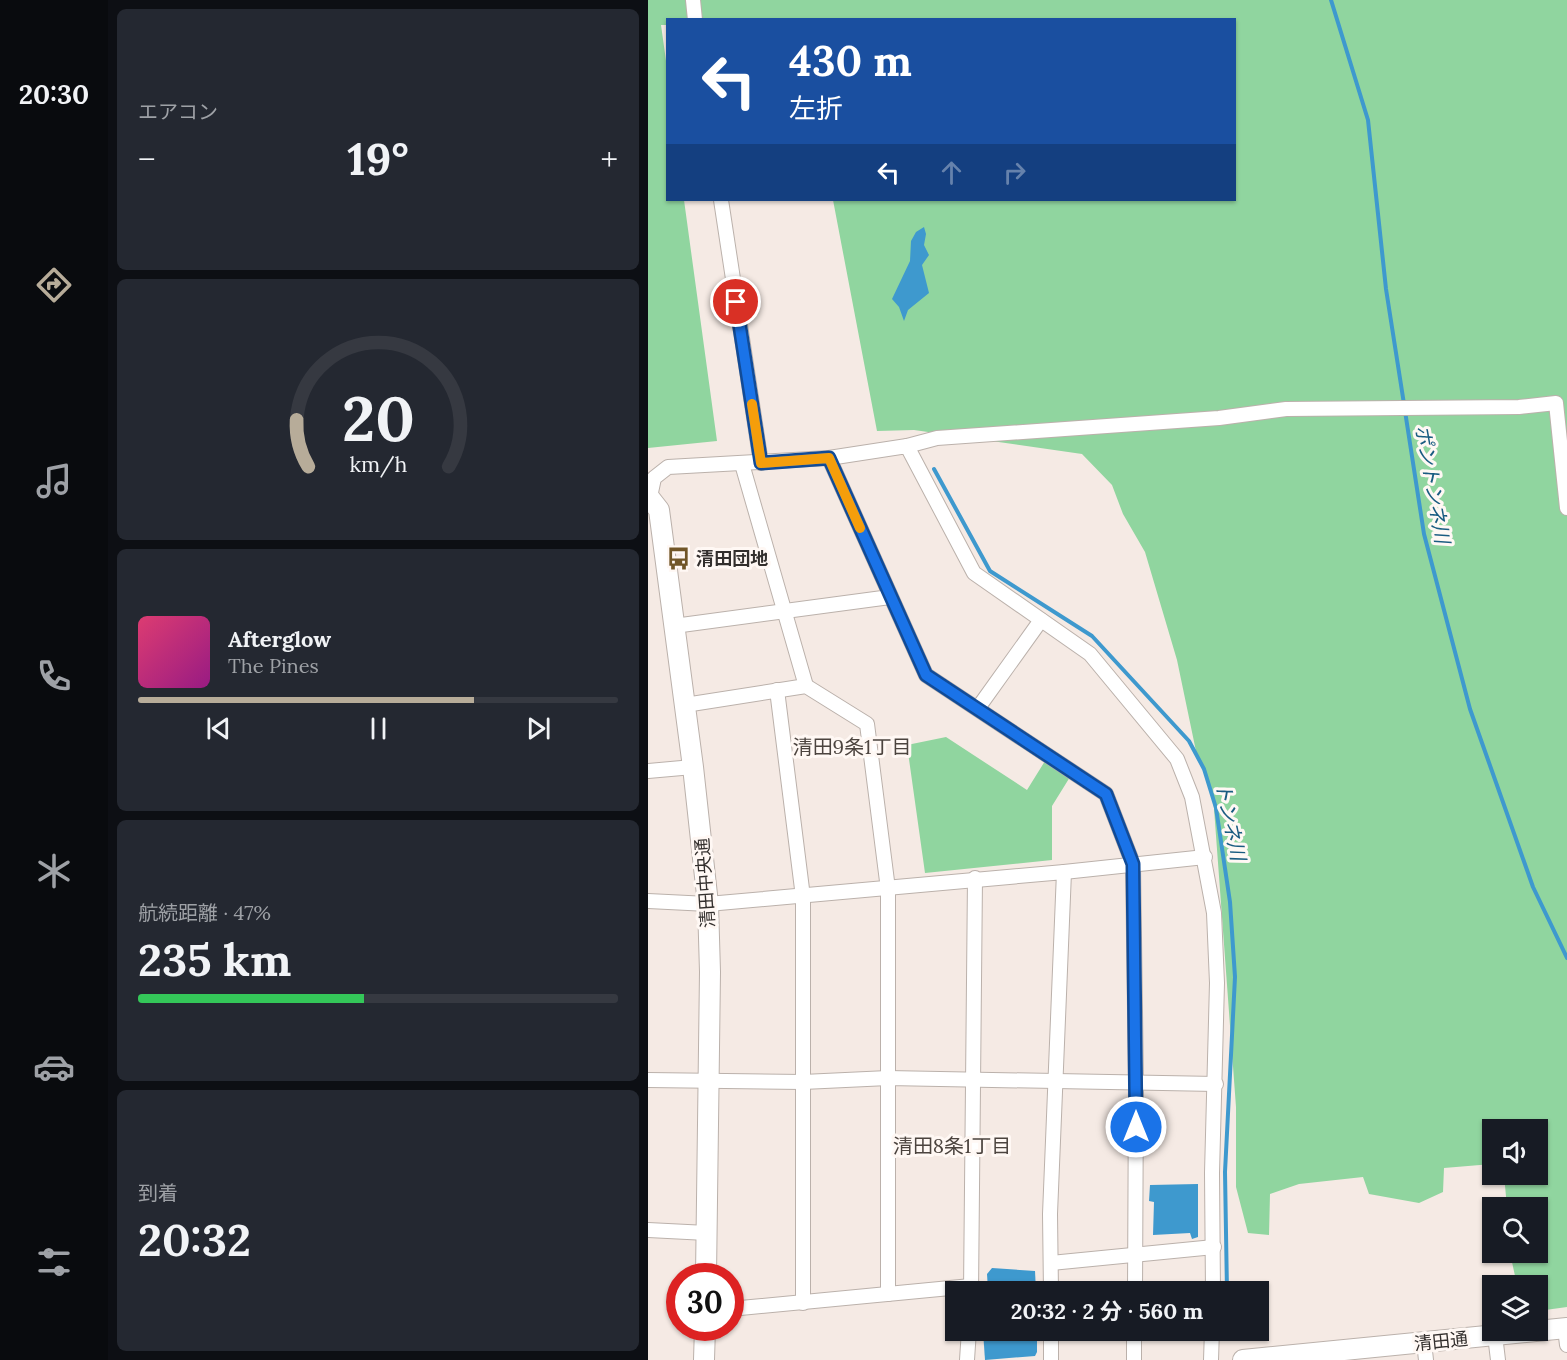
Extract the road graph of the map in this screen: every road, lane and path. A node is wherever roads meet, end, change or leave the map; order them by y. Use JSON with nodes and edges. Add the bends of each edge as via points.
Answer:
{"nodes":[{"id":1,"x":693,"y":0,"type":"edge"},
{"id":2,"x":695,"y":18,"type":"edge"},
{"id":3,"x":721,"y":201,"type":"edge"},
{"id":4,"x":907,"y":446,"type":"junction"},
{"id":5,"x":829,"y":458,"type":"junction"},
{"id":6,"x":761,"y":463,"type":"junction"},
{"id":7,"x":742,"y":464,"type":"junction"},
{"id":8,"x":649,"y":497,"type":"edge"},
{"id":9,"x":1567,"y":508,"type":"edge"},
{"id":10,"x":890,"y":597,"type":"junction"},
{"id":11,"x":786,"y":611,"type":"junction"},
{"id":12,"x":1041,"y":620,"type":"junction"},
{"id":13,"x":674,"y":626,"type":"junction"},
{"id":14,"x":807,"y":686,"type":"junction"},
{"id":15,"x":777,"y":690,"type":"junction"},
{"id":16,"x":685,"y":705,"type":"junction"},
{"id":17,"x":978,"y":708,"type":"junction"},
{"id":18,"x":693,"y":767,"type":"junction"},
{"id":19,"x":648,"y":771,"type":"edge"},
{"id":20,"x":1205,"y":857,"type":"junction"},
{"id":21,"x":1133,"y":864,"type":"junction"},
{"id":22,"x":1064,"y":872,"type":"junction"},
{"id":23,"x":975,"y":879,"type":"junction"},
{"id":24,"x":888,"y":889,"type":"junction"},
{"id":25,"x":803,"y":897,"type":"junction"},
{"id":26,"x":648,"y":901,"type":"edge"},
{"id":27,"x":708,"y":904,"type":"junction"},
{"id":28,"x":888,"y":1078,"type":"junction"},
{"id":29,"x":648,"y":1080,"type":"edge"},
{"id":30,"x":972,"y":1080,"type":"junction"},
{"id":31,"x":708,"y":1081,"type":"junction"},
{"id":32,"x":1057,"y":1081,"type":"junction"},
{"id":33,"x":803,"y":1082,"type":"junction"},
{"id":34,"x":1136,"y":1084,"type":"junction"},
{"id":35,"x":1216,"y":1084,"type":"junction"},
{"id":36,"x":648,"y":1230,"type":"edge"},
{"id":37,"x":707,"y":1233,"type":"junction"},
{"id":38,"x":1214,"y":1246,"type":"junction"},
{"id":39,"x":1135,"y":1255,"type":"junction"},
{"id":40,"x":706,"y":1263,"type":"edge"},
{"id":41,"x":1051,"y":1263,"type":"junction"},
{"id":42,"x":971,"y":1281,"type":"edge"},
{"id":43,"x":1051,"y":1281,"type":"edge"},
{"id":44,"x":1135,"y":1281,"type":"edge"},
{"id":45,"x":1213,"y":1281,"type":"edge"},
{"id":46,"x":945,"y":1291,"type":"edge"},
{"id":47,"x":888,"y":1294,"type":"junction"},
{"id":48,"x":803,"y":1303,"type":"junction"},
{"id":49,"x":744,"y":1308,"type":"edge"},
{"id":50,"x":1548,"y":1334,"type":"edge"},
{"id":51,"x":1566,"y":1334,"type":"edge"},
{"id":52,"x":1482,"y":1338,"type":"edge"},
{"id":53,"x":705,"y":1341,"type":"edge"},
{"id":54,"x":968,"y":1341,"type":"edge"},
{"id":55,"x":1051,"y":1341,"type":"edge"},
{"id":56,"x":1134,"y":1341,"type":"edge"},
{"id":57,"x":1212,"y":1341,"type":"edge"},
{"id":58,"x":1496,"y":1341,"type":"edge"},
{"id":59,"x":1425,"y":1351,"type":"edge"},
{"id":60,"x":704,"y":1360,"type":"edge"},
{"id":61,"x":967,"y":1360,"type":"edge"},
{"id":62,"x":1051,"y":1360,"type":"edge"},
{"id":63,"x":1134,"y":1360,"type":"edge"},
{"id":64,"x":1211,"y":1360,"type":"edge"},
{"id":65,"x":1244,"y":1360,"type":"edge"},
{"id":66,"x":1498,"y":1360,"type":"edge"}],
"edges":[{"from":1,"to":2,"type":"street"},
{"from":3,"to":6,"type":"street"},
{"from":4,"to":5,"type":"street"},
{"from":4,"to":9,"type":"street","via":[[937,438],[1219,418],[1286,409],[1519,407],[1556,403]]},
{"from":4,"to":12,"type":"street","via":[[975,573]]},
{"from":5,"to":6,"type":"street"},
{"from":5,"to":10,"type":"street"},
{"from":6,"to":7,"type":"street"},
{"from":7,"to":8,"type":"street","via":[[668,467],[654,478]]},
{"from":7,"to":11,"type":"street"},
{"from":8,"to":13,"type":"street","name":"清田中央通","via":[[659,510]]},
{"from":10,"to":11,"type":"street"},
{"from":10,"to":17,"type":"street","via":[[926,675]]},
{"from":11,"to":13,"type":"street"},
{"from":11,"to":14,"type":"street"},
{"from":12,"to":17,"type":"street"},
{"from":12,"to":20,"type":"street","via":[[1090,654],[1177,759],[1192,797]]},
{"from":13,"to":16,"type":"street","name":"清田中央通"},
{"from":14,"to":15,"type":"street"},
{"from":14,"to":24,"type":"street","via":[[867,724]]},
{"from":15,"to":16,"type":"street"},
{"from":15,"to":25,"type":"street"},
{"from":16,"to":18,"type":"street","name":"清田中央通"},
{"from":17,"to":21,"type":"street","via":[[1106,794]]},
{"from":18,"to":19,"type":"street"},
{"from":18,"to":27,"type":"street","name":"清田中央通"},
{"from":20,"to":21,"type":"street"},
{"from":20,"to":35,"type":"street","via":[[1214,913]]},
{"from":21,"to":22,"type":"street"},
{"from":21,"to":34,"type":"street"},
{"from":22,"to":23,"type":"street"},
{"from":22,"to":32,"type":"street"},
{"from":23,"to":24,"type":"street"},
{"from":23,"to":30,"type":"street"},
{"from":24,"to":25,"type":"street"},
{"from":24,"to":28,"type":"street"},
{"from":25,"to":27,"type":"street"},
{"from":25,"to":33,"type":"street"},
{"from":26,"to":27,"type":"street"},
{"from":27,"to":31,"type":"street","name":"清田中央通"},
{"from":28,"to":30,"type":"street"},
{"from":28,"to":33,"type":"street"},
{"from":28,"to":47,"type":"street"},
{"from":29,"to":31,"type":"street"},
{"from":30,"to":32,"type":"street"},
{"from":30,"to":42,"type":"street"},
{"from":31,"to":33,"type":"street"},
{"from":31,"to":37,"type":"street","name":"清田中央通"},
{"from":32,"to":34,"type":"street"},
{"from":32,"to":41,"type":"street"},
{"from":33,"to":48,"type":"street"},
{"from":34,"to":35,"type":"street"},
{"from":34,"to":39,"type":"street"},
{"from":35,"to":38,"type":"street"},
{"from":36,"to":37,"type":"street"},
{"from":37,"to":40,"type":"street","name":"清田中央通"},
{"from":38,"to":39,"type":"street"},
{"from":38,"to":45,"type":"street"},
{"from":39,"to":41,"type":"street"},
{"from":39,"to":44,"type":"street"},
{"from":41,"to":43,"type":"street"},
{"from":46,"to":47,"type":"street"},
{"from":47,"to":48,"type":"street"},
{"from":48,"to":49,"type":"street"},
{"from":50,"to":51,"type":"street","name":"清田通"},
{"from":52,"to":59,"type":"street","name":"清田通"},
{"from":53,"to":60,"type":"street"},
{"from":54,"to":61,"type":"street"},
{"from":55,"to":62,"type":"street"},
{"from":56,"to":63,"type":"street"},
{"from":57,"to":64,"type":"street"},
{"from":58,"to":66,"type":"street"},
{"from":59,"to":65,"type":"street","name":"清田通"}]}
